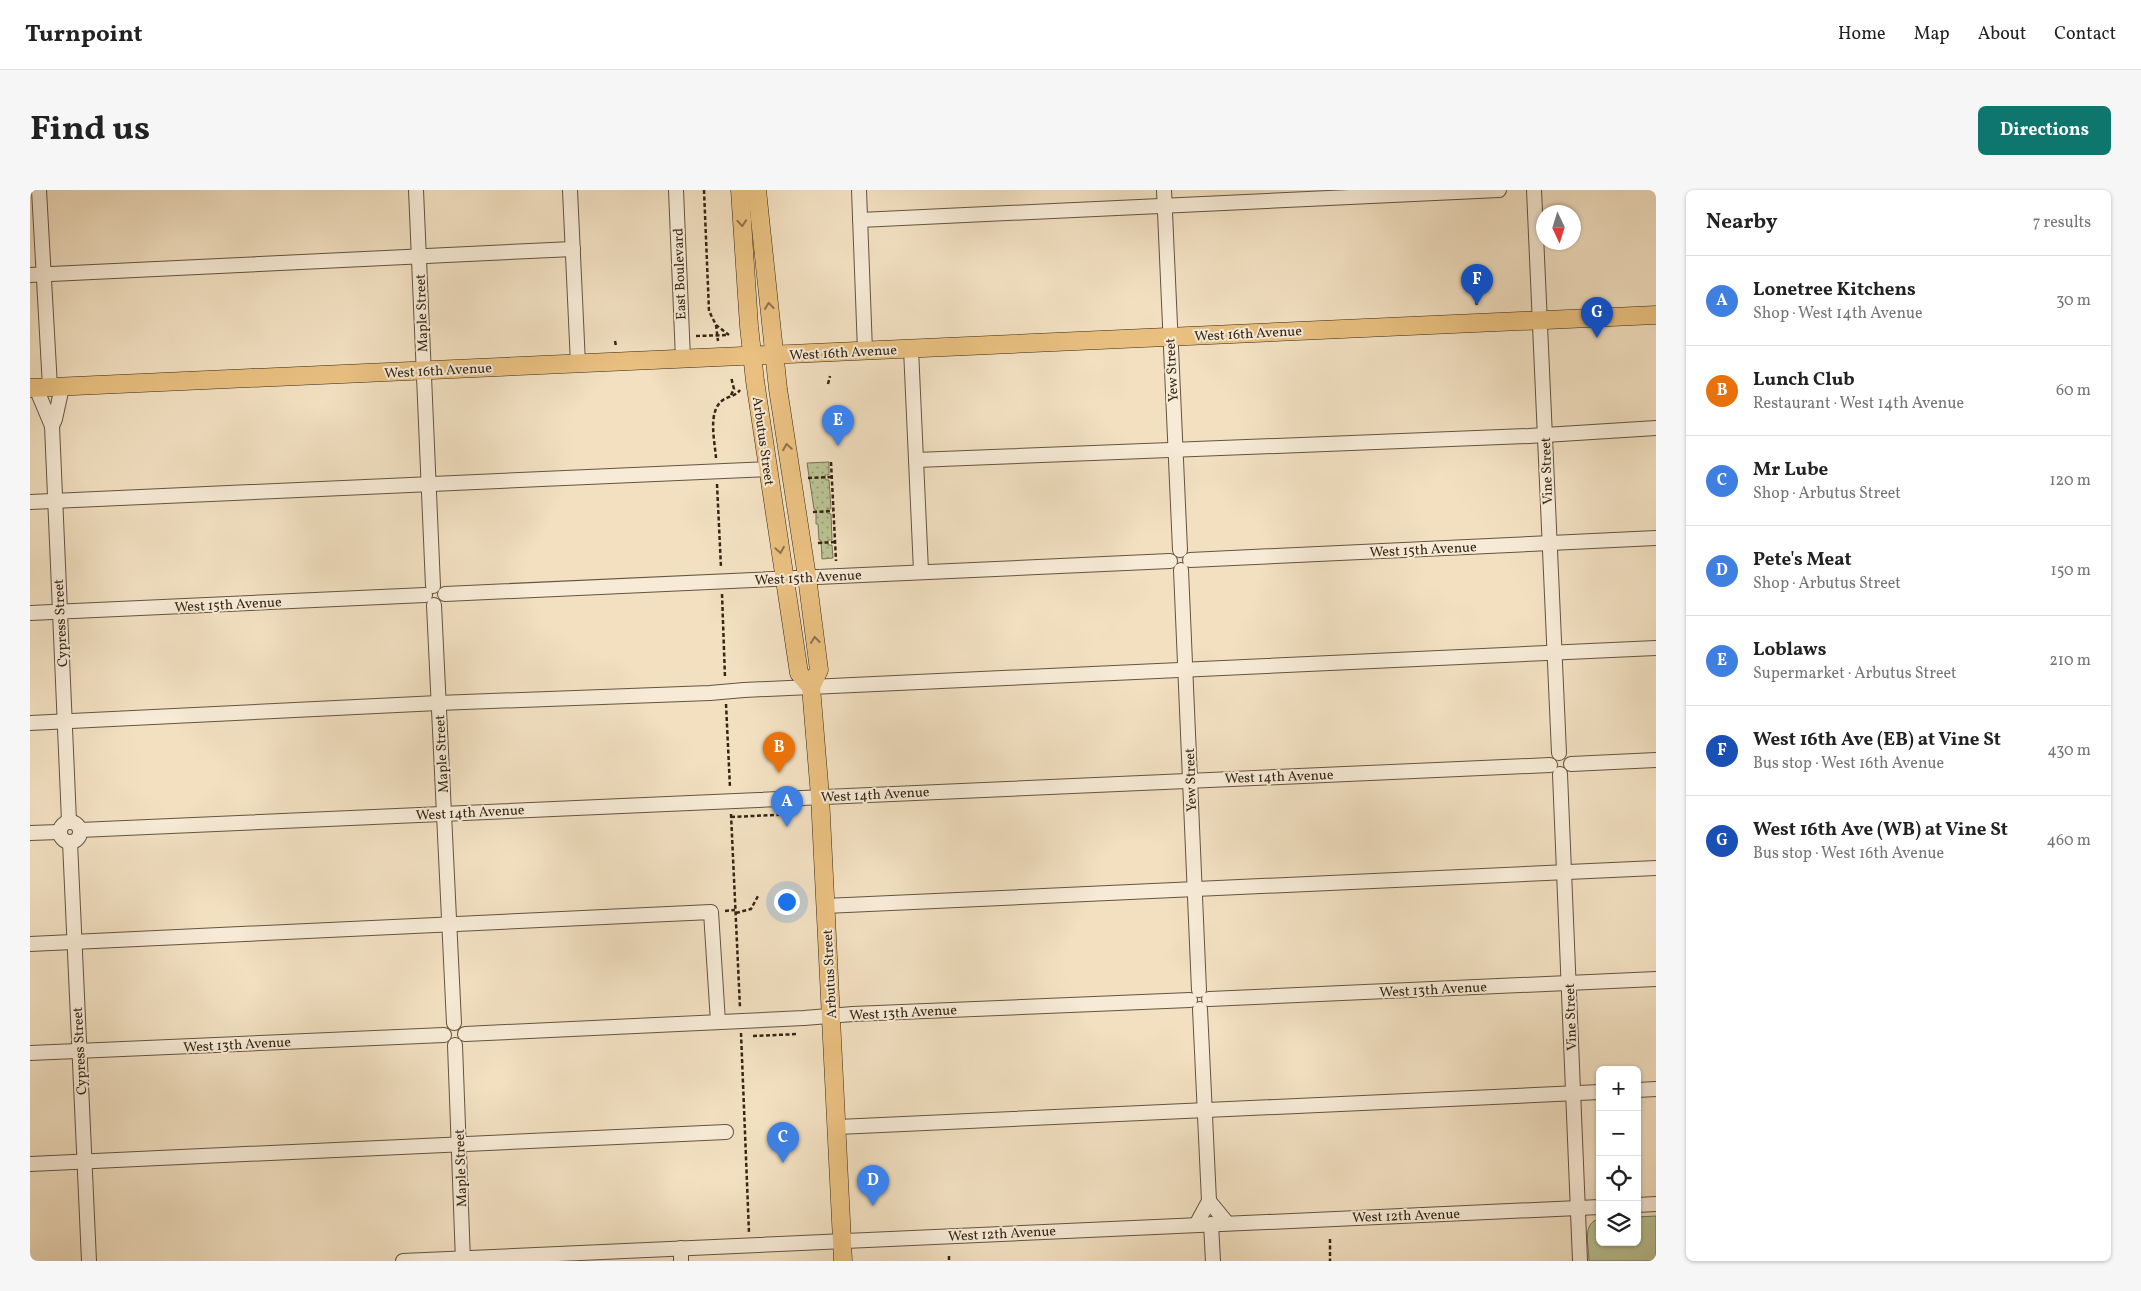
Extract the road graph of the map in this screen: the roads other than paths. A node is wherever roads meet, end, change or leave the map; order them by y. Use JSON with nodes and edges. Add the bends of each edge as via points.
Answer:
{"nodes":[{"id":1,"x":39,"y":190,"type":"edge"},
{"id":2,"x":416,"y":190,"type":"edge"},
{"id":3,"x":570,"y":190,"type":"edge"},
{"id":4,"x":676,"y":190,"type":"edge"},
{"id":5,"x":740,"y":190,"type":"edge"},
{"id":6,"x":757,"y":190,"type":"edge"},
{"id":7,"x":859,"y":190,"type":"edge"},
{"id":8,"x":1164,"y":190,"type":"edge"},
{"id":9,"x":1499,"y":190,"type":"edge"},
{"id":10,"x":1534,"y":190,"type":"edge"},
{"id":11,"x":1164,"y":206,"type":"junction"},
{"id":12,"x":860,"y":220,"type":"junction"},
{"id":13,"x":573,"y":250,"type":"junction"},
{"id":14,"x":419,"y":257,"type":"junction"},
{"id":15,"x":37,"y":274,"type":"edge"},
{"id":16,"x":1656,"y":314,"type":"edge"},
{"id":17,"x":1539,"y":320,"type":"junction"},
{"id":18,"x":1169,"y":337,"type":"junction"},
{"id":19,"x":911,"y":349,"type":"junction"},
{"id":20,"x":865,"y":351,"type":"junction"},
{"id":21,"x":774,"y":355,"type":"junction"},
{"id":22,"x":752,"y":356,"type":"junction"},
{"id":23,"x":683,"y":359,"type":"junction"},
{"id":24,"x":578,"y":364,"type":"junction"},
{"id":25,"x":424,"y":371,"type":"junction"},
{"id":26,"x":44,"y":387,"type":"edge"},
{"id":27,"x":52,"y":426,"type":"junction"},
{"id":28,"x":1656,"y":428,"type":"edge"},
{"id":29,"x":1545,"y":434,"type":"junction"},
{"id":30,"x":1175,"y":450,"type":"junction"},
{"id":31,"x":916,"y":460,"type":"junction"},
{"id":32,"x":767,"y":469,"type":"junction"},
{"id":33,"x":428,"y":484,"type":"junction"},
{"id":34,"x":55,"y":501,"type":"junction"},
{"id":35,"x":30,"y":502,"type":"edge"},
{"id":36,"x":1656,"y":538,"type":"edge"},
{"id":37,"x":1549,"y":543,"type":"junction"},
{"id":38,"x":1177,"y":560,"type":"junction"},
{"id":39,"x":921,"y":571,"type":"junction"},
{"id":40,"x":785,"y":577,"type":"junction"},
{"id":41,"x":807,"y":577,"type":"junction"},
{"id":42,"x":434,"y":595,"type":"junction"},
{"id":43,"x":60,"y":611,"type":"junction"},
{"id":44,"x":30,"y":613,"type":"edge"},
{"id":45,"x":1656,"y":648,"type":"edge"},
{"id":46,"x":1555,"y":653,"type":"junction"},
{"id":47,"x":1185,"y":670,"type":"junction"},
{"id":48,"x":811,"y":687,"type":"junction"},
{"id":49,"x":438,"y":702,"type":"junction"},
{"id":50,"x":64,"y":722,"type":"junction"},
{"id":51,"x":30,"y":723,"type":"edge"},
{"id":52,"x":1559,"y":753,"type":"junction"},
{"id":53,"x":1656,"y":760,"type":"edge"},
{"id":54,"x":1571,"y":764,"type":"junction"},
{"id":55,"x":1555,"y":769,"type":"junction"},
{"id":56,"x":1190,"y":779,"type":"junction"},
{"id":57,"x":820,"y":796,"type":"junction"},
{"id":58,"x":445,"y":813,"type":"junction"},
{"id":59,"x":69,"y":821,"type":"junction"},
{"id":60,"x":80,"y":830,"type":"junction"},
{"id":61,"x":59,"y":832,"type":"junction"},
{"id":62,"x":30,"y":833,"type":"edge"},
{"id":63,"x":70,"y":842,"type":"junction"},
{"id":64,"x":1656,"y":868,"type":"edge"},
{"id":65,"x":1565,"y":872,"type":"junction"},
{"id":66,"x":1195,"y":889,"type":"junction"},
{"id":67,"x":825,"y":906,"type":"junction"},
{"id":68,"x":449,"y":924,"type":"junction"},
{"id":69,"x":74,"y":942,"type":"junction"},
{"id":70,"x":30,"y":944,"type":"edge"},
{"id":71,"x":1656,"y":980,"type":"edge"},
{"id":72,"x":1569,"y":983,"type":"junction"},
{"id":73,"x":1200,"y":1000,"type":"junction"},
{"id":74,"x":831,"y":1016,"type":"junction"},
{"id":75,"x":718,"y":1022,"type":"junction"},
{"id":76,"x":454,"y":1023,"type":"junction"},
{"id":77,"x":444,"y":1034,"type":"junction"},
{"id":78,"x":465,"y":1034,"type":"junction"},
{"id":79,"x":455,"y":1045,"type":"junction"},
{"id":80,"x":79,"y":1051,"type":"junction"},
{"id":81,"x":30,"y":1053,"type":"edge"},
{"id":82,"x":1656,"y":1089,"type":"edge"},
{"id":83,"x":1641,"y":1090,"type":"edge"},
{"id":84,"x":1596,"y":1092,"type":"edge"},
{"id":85,"x":1574,"y":1093,"type":"junction"},
{"id":86,"x":1205,"y":1109,"type":"junction"},
{"id":87,"x":838,"y":1127,"type":"junction"},
{"id":88,"x":726,"y":1132,"type":"dead end"},
{"id":89,"x":460,"y":1144,"type":"junction"},
{"id":90,"x":84,"y":1162,"type":"junction"},
{"id":91,"x":30,"y":1164,"type":"edge"},
{"id":92,"x":1209,"y":1201,"type":"junction"},
{"id":93,"x":1656,"y":1204,"type":"edge"},
{"id":94,"x":1641,"y":1205,"type":"edge"},
{"id":95,"x":1596,"y":1207,"type":"edge"},
{"id":96,"x":1578,"y":1208,"type":"junction"},
{"id":97,"x":1227,"y":1223,"type":"junction"},
{"id":98,"x":1211,"y":1224,"type":"junction"},
{"id":99,"x":1196,"y":1225,"type":"junction"},
{"id":100,"x":842,"y":1240,"type":"junction"},
{"id":101,"x":681,"y":1254,"type":"edge"},
{"id":102,"x":463,"y":1260,"type":"edge"},
{"id":103,"x":88,"y":1261,"type":"edge"},
{"id":104,"x":403,"y":1261,"type":"edge"},
{"id":105,"x":843,"y":1261,"type":"edge"},
{"id":106,"x":1213,"y":1261,"type":"edge"},
{"id":107,"x":1580,"y":1261,"type":"edge"}],
"edges":[{"from":1,"to":15,"type":"street","name":"Cypress Street"},
{"from":2,"to":14,"type":"street","name":"Maple Street"},
{"from":3,"to":13,"type":"street"},
{"from":4,"to":23,"type":"street","name":"East Boulevard"},
{"from":5,"to":22,"type":"main road","name":"Arbutus Street","one_way":true},
{"from":21,"to":6,"type":"main road","name":"Arbutus Street","one_way":true},
{"from":7,"to":12,"type":"street"},
{"from":8,"to":11,"type":"street","name":"Yew Street"},
{"from":9,"to":11,"type":"street"},
{"from":10,"to":17,"type":"street","name":"Vine Street"},
{"from":11,"to":12,"type":"street"},
{"from":11,"to":18,"type":"street","name":"Yew Street"},
{"from":12,"to":20,"type":"street"},
{"from":13,"to":14,"type":"street"},
{"from":13,"to":24,"type":"street"},
{"from":14,"to":15,"type":"street"},
{"from":14,"to":25,"type":"street","name":"Maple Street"},
{"from":15,"to":26,"type":"street","name":"Cypress Street"},
{"from":16,"to":17,"type":"main road","name":"West 16th Avenue"},
{"from":17,"to":18,"type":"main road","name":"West 16th Avenue"},
{"from":17,"to":29,"type":"street","name":"Vine Street"},
{"from":18,"to":19,"type":"main road","name":"West 16th Avenue"},
{"from":18,"to":30,"type":"street","name":"Yew Street"},
{"from":19,"to":20,"type":"main road","name":"West 16th Avenue"},
{"from":19,"to":31,"type":"street"},
{"from":20,"to":21,"type":"main road","name":"West 16th Avenue"},
{"from":21,"to":22,"type":"main road","name":"West 16th Avenue"},
{"from":41,"to":21,"type":"main road","name":"Arbutus Street","one_way":true},
{"from":22,"to":23,"type":"main road","name":"West 16th Avenue"},
{"from":22,"to":32,"type":"main road","name":"Arbutus Street"},
{"from":23,"to":24,"type":"main road","name":"West 16th Avenue"},
{"from":24,"to":25,"type":"main road","name":"West 16th Avenue"},
{"from":25,"to":26,"type":"main road","name":"West 16th Avenue"},
{"from":25,"to":33,"type":"street","name":"Maple Street"},
{"from":26,"to":27,"type":"street","name":"Cypress Street","via":[[47,418]]},
{"from":26,"to":27,"type":"street","name":"Cypress Street","via":[[56,407]]},
{"from":27,"to":34,"type":"street","name":"Cypress Street"},
{"from":28,"to":29,"type":"street"},
{"from":29,"to":30,"type":"street"},
{"from":29,"to":37,"type":"street","name":"Vine Street"},
{"from":30,"to":31,"type":"street"},
{"from":30,"to":38,"type":"street","name":"Yew Street"},
{"from":31,"to":39,"type":"street"},
{"from":32,"to":33,"type":"street"},
{"from":32,"to":40,"type":"main road","name":"Arbutus Street","one_way":true},
{"from":33,"to":34,"type":"street"},
{"from":33,"to":42,"type":"street","name":"Maple Street"},
{"from":34,"to":35,"type":"street"},
{"from":34,"to":43,"type":"street","name":"Cypress Street"},
{"from":36,"to":37,"type":"street","name":"West 15th Avenue"},
{"from":37,"to":38,"type":"street","name":"West 15th Avenue","via":[[1190,560],[1188,554]]},
{"from":37,"to":46,"type":"street","name":"Vine Street"},
{"from":38,"to":39,"type":"street","name":"West 15th Avenue"},
{"from":38,"to":47,"type":"street","name":"Yew Street"},
{"from":39,"to":41,"type":"street","name":"West 15th Avenue"},
{"from":40,"to":41,"type":"street","name":"West 15th Avenue"},
{"from":40,"to":42,"type":"street","name":"West 15th Avenue"},
{"from":40,"to":48,"type":"main road","name":"Arbutus Street","via":[[799,672]]},
{"from":48,"to":41,"type":"main road","name":"Arbutus Street","one_way":true,"via":[[819,670]]},
{"from":42,"to":43,"type":"street","name":"West 15th Avenue"},
{"from":42,"to":49,"type":"street","name":"Maple Street"},
{"from":43,"to":44,"type":"street","name":"West 15th Avenue"},
{"from":43,"to":50,"type":"street","name":"Cypress Street"},
{"from":45,"to":46,"type":"street"},
{"from":46,"to":47,"type":"street"},
{"from":46,"to":52,"type":"street","name":"Vine Street"},
{"from":47,"to":48,"type":"street"},
{"from":47,"to":56,"type":"street","name":"Yew Street"},
{"from":48,"to":49,"type":"street"},
{"from":48,"to":57,"type":"main road","name":"Arbutus Street"},
{"from":49,"to":50,"type":"street"},
{"from":49,"to":58,"type":"street","name":"Maple Street"},
{"from":50,"to":51,"type":"street"},
{"from":50,"to":59,"type":"street","name":"Cypress Street"},
{"from":52,"to":54,"type":"street","via":[[1568,756]]},
{"from":52,"to":55,"type":"street","via":[[1553,756]]},
{"from":53,"to":54,"type":"street"},
{"from":54,"to":55,"type":"street","via":[[1569,770]]},
{"from":55,"to":56,"type":"street","name":"West 14th Avenue"},
{"from":55,"to":65,"type":"street","name":"Vine Street"},
{"from":56,"to":57,"type":"street","name":"West 14th Avenue"},
{"from":56,"to":66,"type":"street","name":"Yew Street"},
{"from":57,"to":58,"type":"street","name":"West 14th Avenue"},
{"from":57,"to":67,"type":"main road","name":"Arbutus Street"},
{"from":58,"to":60,"type":"street","name":"West 14th Avenue"},
{"from":58,"to":68,"type":"street","name":"Maple Street"},
{"from":59,"to":60,"type":"street"},
{"from":59,"to":61,"type":"street"},
{"from":60,"to":63,"type":"street","via":[[78,838]]},
{"from":61,"to":62,"type":"street"},
{"from":61,"to":63,"type":"street"},
{"from":63,"to":69,"type":"street","name":"Cypress Street"},
{"from":64,"to":65,"type":"street"},
{"from":65,"to":66,"type":"street"},
{"from":65,"to":72,"type":"street","name":"Vine Street"},
{"from":66,"to":67,"type":"street"},
{"from":66,"to":73,"type":"street","name":"Yew Street"},
{"from":67,"to":74,"type":"main road","name":"Arbutus Street"},
{"from":68,"to":69,"type":"street"},
{"from":68,"to":75,"type":"street","via":[[711,912]]},
{"from":68,"to":76,"type":"street","name":"Maple Street"},
{"from":69,"to":70,"type":"street"},
{"from":69,"to":80,"type":"street","name":"Cypress Street"},
{"from":71,"to":72,"type":"street","name":"West 13th Avenue"},
{"from":72,"to":73,"type":"street","name":"West 13th Avenue"},
{"from":72,"to":85,"type":"street","name":"Vine Street"},
{"from":73,"to":74,"type":"street","name":"West 13th Avenue"},
{"from":73,"to":86,"type":"street","name":"Yew Street"},
{"from":74,"to":75,"type":"street","name":"West 13th Avenue"},
{"from":74,"to":87,"type":"main road","name":"Arbutus Street"},
{"from":75,"to":78,"type":"street","name":"West 13th Avenue"},
{"from":76,"to":77,"type":"street"},
{"from":76,"to":78,"type":"street","via":[[460,1025]]},
{"from":77,"to":79,"type":"street","via":[[446,1041]]},
{"from":77,"to":80,"type":"street","name":"West 13th Avenue"},
{"from":78,"to":79,"type":"street"},
{"from":79,"to":89,"type":"street","name":"Maple Street"},
{"from":80,"to":81,"type":"street","name":"West 13th Avenue"},
{"from":80,"to":90,"type":"street","name":"Cypress Street"},
{"from":82,"to":83,"type":"street"},
{"from":84,"to":85,"type":"street"},
{"from":85,"to":86,"type":"street"},
{"from":85,"to":96,"type":"street","name":"Vine Street"},
{"from":86,"to":87,"type":"street"},
{"from":86,"to":92,"type":"street","name":"Yew Street"},
{"from":87,"to":100,"type":"main road","name":"Arbutus Street"},
{"from":88,"to":89,"type":"street"},
{"from":89,"to":90,"type":"street"},
{"from":89,"to":102,"type":"street","name":"Maple Street"},
{"from":90,"to":91,"type":"street"},
{"from":90,"to":103,"type":"street","name":"Cypress Street"},
{"from":92,"to":97,"type":"street"},
{"from":92,"to":99,"type":"street"},
{"from":93,"to":94,"type":"street"},
{"from":95,"to":96,"type":"street","name":"West 12th Avenue"},
{"from":96,"to":97,"type":"street","name":"West 12th Avenue"},
{"from":96,"to":107,"type":"street","name":"Vine Street"},
{"from":97,"to":98,"type":"street","name":"West 12th Avenue"},
{"from":98,"to":99,"type":"street","name":"West 12th Avenue"},
{"from":98,"to":106,"type":"street"},
{"from":99,"to":100,"type":"street","name":"West 12th Avenue"},
{"from":100,"to":101,"type":"street","name":"West 12th Avenue"},
{"from":100,"to":105,"type":"main road","name":"Arbutus Street"},
{"from":101,"to":102,"type":"street","name":"West 12th Avenue"},
{"from":102,"to":104,"type":"street","name":"West 12th Avenue"}]}
